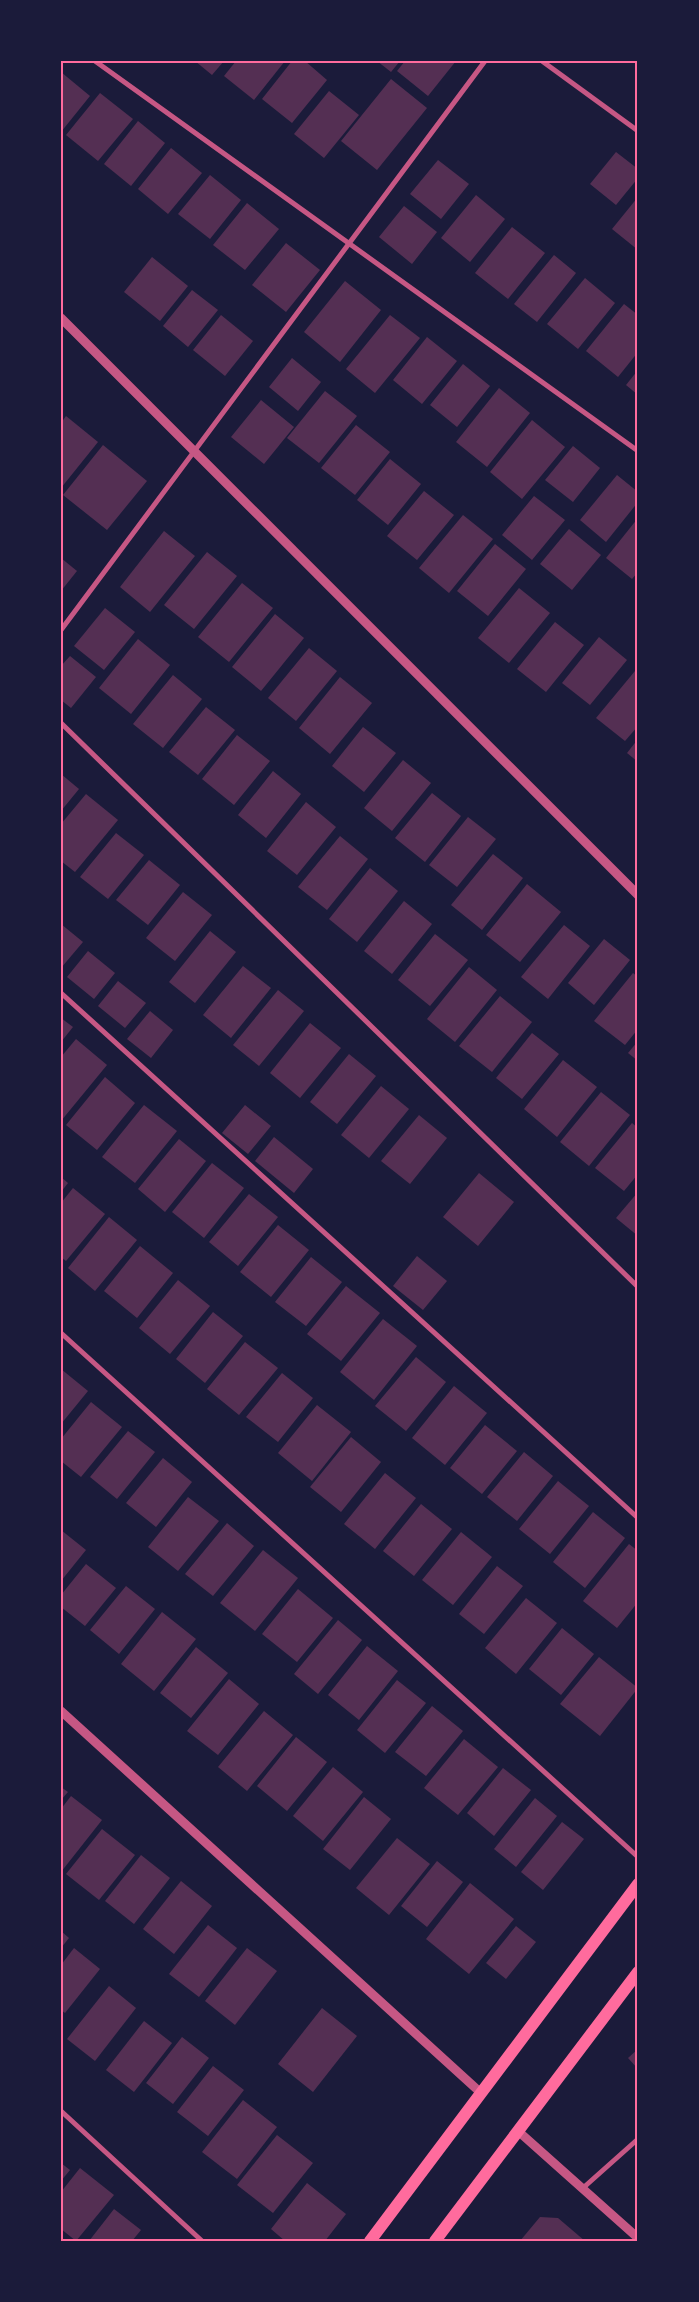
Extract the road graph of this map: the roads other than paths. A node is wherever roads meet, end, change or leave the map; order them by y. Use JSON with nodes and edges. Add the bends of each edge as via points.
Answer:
{"nodes":[{"id":1,"x":95,"y":61,"type":"edge"},
{"id":2,"x":485,"y":61,"type":"edge"},
{"id":3,"x":542,"y":61,"type":"edge"},
{"id":4,"x":638,"y":130,"type":"edge"},
{"id":5,"x":349,"y":244,"type":"junction"},
{"id":6,"x":61,"y":318,"type":"edge"},
{"id":7,"x":636,"y":450,"type":"edge"},
{"id":8,"x":194,"y":451,"type":"junction"},
{"id":9,"x":61,"y":630,"type":"edge"},
{"id":10,"x":61,"y":723,"type":"edge"},
{"id":11,"x":638,"y":896,"type":"edge"},
{"id":12,"x":61,"y":993,"type":"edge"},
{"id":13,"x":638,"y":1287,"type":"edge"},
{"id":14,"x":61,"y":1333,"type":"edge"},
{"id":15,"x":638,"y":1518,"type":"edge"},
{"id":16,"x":61,"y":1711,"type":"edge"},
{"id":17,"x":638,"y":1857,"type":"edge"},
{"id":18,"x":638,"y":1884,"type":"edge"},
{"id":19,"x":638,"y":1972,"type":"edge"},
{"id":20,"x":481,"y":2093,"type":"junction"},
{"id":21,"x":61,"y":2111,"type":"edge"},
{"id":22,"x":518,"y":2131,"type":"junction"},
{"id":23,"x":638,"y":2139,"type":"edge"},
{"id":24,"x":583,"y":2188,"type":"junction"},
{"id":25,"x":638,"y":2238,"type":"edge"},
{"id":26,"x":202,"y":2241,"type":"edge"},
{"id":27,"x":370,"y":2241,"type":"edge"},
{"id":28,"x":435,"y":2241,"type":"edge"}],
"edges":[{"from":1,"to":5,"type":"street"},
{"from":2,"to":5,"type":"street"},
{"from":3,"to":4,"type":"street"},
{"from":5,"to":7,"type":"street"},
{"from":5,"to":8,"type":"street"},
{"from":6,"to":8,"type":"street"},
{"from":8,"to":9,"type":"street"},
{"from":8,"to":11,"type":"street"},
{"from":10,"to":13,"type":"street"},
{"from":12,"to":15,"type":"street"},
{"from":14,"to":17,"type":"street"},
{"from":16,"to":20,"type":"street"},
{"from":18,"to":20,"type":"main road"},
{"from":19,"to":22,"type":"main road"},
{"from":20,"to":27,"type":"main road"},
{"from":21,"to":26,"type":"street"},
{"from":22,"to":24,"type":"street"},
{"from":22,"to":28,"type":"main road"},
{"from":23,"to":24,"type":"street"},
{"from":24,"to":25,"type":"street"}]}
